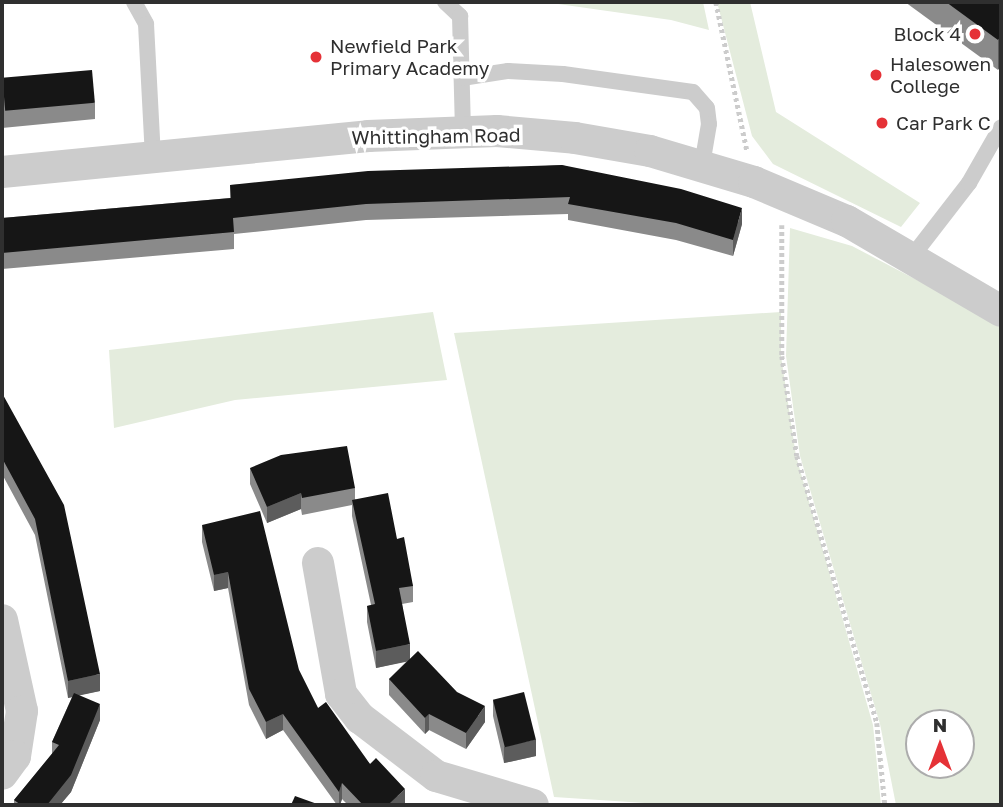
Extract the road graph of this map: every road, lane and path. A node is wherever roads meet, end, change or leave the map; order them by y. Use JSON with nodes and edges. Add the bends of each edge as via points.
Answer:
{"nodes":[{"id":1,"x":134,"y":2,"type":"edge"},
{"id":2,"x":445,"y":2,"type":"edge"},
{"id":3,"x":716,"y":2,"type":"edge"},
{"id":4,"x":462,"y":78,"type":"junction"},
{"id":5,"x":1001,"y":127,"type":"edge"},
{"id":6,"x":463,"y":131,"type":"junction"},
{"id":7,"x":153,"y":157,"type":"junction"},
{"id":8,"x":702,"y":165,"type":"junction"},
{"id":9,"x":2,"y":172,"type":"edge"},
{"id":10,"x":767,"y":187,"type":"junction"},
{"id":11,"x":911,"y":258,"type":"junction"},
{"id":12,"x":1001,"y":311,"type":"edge"},
{"id":13,"x":318,"y":564,"type":"dead end"},
{"id":14,"x":2,"y":620,"type":"edge"},
{"id":15,"x":2,"y":774,"type":"edge"},
{"id":16,"x":533,"y":805,"type":"edge"},
{"id":17,"x":885,"y":805,"type":"edge"}],
"edges":[{"from":1,"to":7,"type":"lane","via":[[146,24]]},
{"from":2,"to":4,"type":"lane","via":[[460,16]]},
{"from":3,"to":10,"type":"path"},
{"from":4,"to":6,"type":"lane"},
{"from":4,"to":8,"type":"lane","via":[[508,71],[563,74],[693,92],[707,108],[709,124]]},
{"from":5,"to":11,"type":"lane","via":[[969,183]]},
{"from":6,"to":7,"type":"street","name":"Whittingham Road"},
{"from":6,"to":8,"type":"street","name":"Whittingham Road","via":[[575,138]]},
{"from":7,"to":9,"type":"street","name":"Whittingham Road"},
{"from":8,"to":10,"type":"street","name":"Whittingham Road"},
{"from":10,"to":11,"type":"street","name":"Whittingham Road","via":[[847,221]]},
{"from":10,"to":17,"type":"path","via":[[782,356],[797,456],[877,723]]},
{"from":11,"to":12,"type":"street","name":"Whittingham Road"},
{"from":13,"to":16,"type":"street","via":[[341,694],[360,718],[436,776]]},
{"from":14,"to":15,"type":"street","via":[[22,711],[15,755]]}]}
